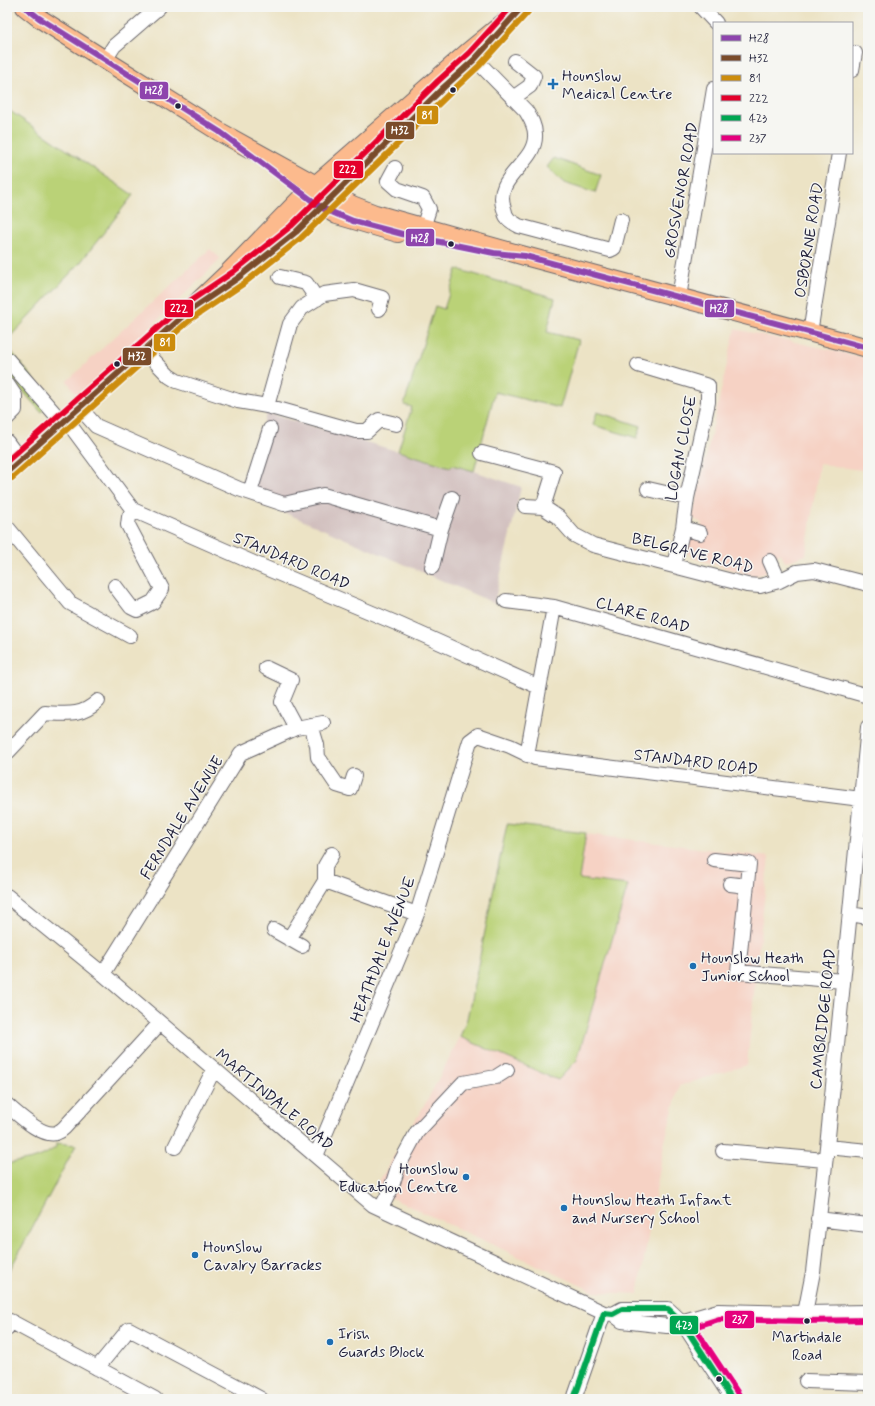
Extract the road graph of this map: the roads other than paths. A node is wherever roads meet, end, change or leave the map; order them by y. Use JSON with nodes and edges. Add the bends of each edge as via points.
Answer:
{"nodes":[{"id":1,"x":159,"y":7,"type":"edge"},
{"id":2,"x":701,"y":7,"type":"edge"},
{"id":3,"x":32,"y":9,"type":"edge"},
{"id":4,"x":520,"y":9,"type":"edge"},
{"id":5,"x":715,"y":22,"type":"edge"},
{"id":6,"x":858,"y":54,"type":"edge"},
{"id":7,"x":471,"y":56,"type":"junction"},
{"id":8,"x":105,"y":60,"type":"junction"},
{"id":9,"x":515,"y":61,"type":"dead end"},
{"id":10,"x":853,"y":67,"type":"edge"},
{"id":11,"x":713,"y":95,"type":"edge"},
{"id":12,"x":513,"y":98,"type":"junction"},
{"id":13,"x":839,"y":154,"type":"edge"},
{"id":14,"x":395,"y":168,"type":"dead end"},
{"id":15,"x":319,"y":196,"type":"junction"},
{"id":16,"x":621,"y":220,"type":"dead end"},
{"id":17,"x":423,"y":228,"type":"junction"},
{"id":18,"x":525,"y":256,"type":"junction"},
{"id":19,"x":280,"y":277,"type":"dead end"},
{"id":20,"x":679,"y":297,"type":"junction"},
{"id":21,"x":317,"y":299,"type":"junction"},
{"id":22,"x":379,"y":309,"type":"dead end"},
{"id":23,"x":186,"y":313,"type":"junction"},
{"id":24,"x":810,"y":332,"type":"junction"},
{"id":25,"x":868,"y":348,"type":"edge"},
{"id":26,"x":144,"y":350,"type":"junction"},
{"id":27,"x":7,"y":359,"type":"edge"},
{"id":28,"x":638,"y":364,"type":"dead end"},
{"id":29,"x":7,"y":384,"type":"edge"},
{"id":30,"x":266,"y":406,"type":"junction"},
{"id":31,"x":80,"y":408,"type":"junction"},
{"id":32,"x":7,"y":418,"type":"edge"},
{"id":33,"x":65,"y":422,"type":"junction"},
{"id":34,"x":396,"y":424,"type":"dead end"},
{"id":35,"x":270,"y":429,"type":"dead end"},
{"id":36,"x":7,"y":442,"type":"edge"},
{"id":37,"x":482,"y":453,"type":"dead end"},
{"id":38,"x":20,"y":460,"type":"junction"},
{"id":39,"x":7,"y":472,"type":"edge"},
{"id":40,"x":648,"y":489,"type":"dead end"},
{"id":41,"x":250,"y":492,"type":"junction"},
{"id":42,"x":452,"y":498,"type":"dead end"},
{"id":43,"x":687,"y":498,"type":"junction"},
{"id":44,"x":525,"y":506,"type":"dead end"},
{"id":45,"x":543,"y":507,"type":"junction"},
{"id":46,"x":133,"y":510,"type":"junction"},
{"id":47,"x":7,"y":527,"type":"edge"},
{"id":48,"x":683,"y":528,"type":"junction"},
{"id":49,"x":441,"y":529,"type":"junction"},
{"id":50,"x":700,"y":533,"type":"dead end"},
{"id":51,"x":770,"y":561,"type":"dead end"},
{"id":52,"x":674,"y":564,"type":"junction"},
{"id":53,"x":432,"y":568,"type":"dead end"},
{"id":54,"x":779,"y":581,"type":"junction"},
{"id":55,"x":868,"y":584,"type":"edge"},
{"id":56,"x":115,"y":586,"type":"dead end"},
{"id":57,"x":506,"y":601,"type":"dead end"},
{"id":58,"x":554,"y":607,"type":"junction"},
{"id":59,"x":130,"y":636,"type":"dead end"},
{"id":60,"x":266,"y":668,"type":"dead end"},
{"id":61,"x":539,"y":687,"type":"junction"},
{"id":62,"x":868,"y":696,"type":"edge"},
{"id":63,"x":98,"y":701,"type":"dead end"},
{"id":64,"x":868,"y":727,"type":"edge"},
{"id":65,"x":296,"y":728,"type":"junction"},
{"id":66,"x":7,"y":753,"type":"edge"},
{"id":67,"x":527,"y":755,"type":"junction"},
{"id":68,"x":354,"y":776,"type":"dead end"},
{"id":69,"x":866,"y":776,"type":"edge"},
{"id":70,"x":861,"y":799,"type":"junction"},
{"id":71,"x":332,"y":854,"type":"dead end"},
{"id":72,"x":714,"y":860,"type":"dead end"},
{"id":73,"x":325,"y":881,"type":"junction"},
{"id":74,"x":730,"y":884,"type":"dead end"},
{"id":75,"x":747,"y":886,"type":"junction"},
{"id":76,"x":7,"y":896,"type":"edge"},
{"id":77,"x":417,"y":914,"type":"junction"},
{"id":78,"x":850,"y":914,"type":"junction"},
{"id":79,"x":868,"y":916,"type":"edge"},
{"id":80,"x":274,"y":930,"type":"dead end"},
{"id":81,"x":289,"y":939,"type":"junction"},
{"id":82,"x":302,"y":946,"type":"dead end"},
{"id":83,"x":102,"y":974,"type":"junction"},
{"id":84,"x":843,"y":981,"type":"junction"},
{"id":85,"x":160,"y":1023,"type":"junction"},
{"id":86,"x":214,"y":1069,"type":"junction"},
{"id":87,"x":507,"y":1070,"type":"dead end"},
{"id":88,"x":7,"y":1105,"type":"edge"},
{"id":89,"x":175,"y":1146,"type":"dead end"},
{"id":90,"x":723,"y":1150,"type":"dead end"},
{"id":91,"x":868,"y":1150,"type":"edge"},
{"id":92,"x":826,"y":1153,"type":"junction"},
{"id":93,"x":316,"y":1156,"type":"junction"},
{"id":94,"x":381,"y":1208,"type":"junction"},
{"id":95,"x":818,"y":1219,"type":"junction"},
{"id":96,"x":868,"y":1225,"type":"edge"},
{"id":97,"x":868,"y":1312,"type":"edge"},
{"id":98,"x":805,"y":1313,"type":"junction"},
{"id":99,"x":608,"y":1314,"type":"junction"},
{"id":100,"x":682,"y":1322,"type":"junction"},
{"id":101,"x":7,"y":1328,"type":"edge"},
{"id":102,"x":97,"y":1368,"type":"junction"},
{"id":103,"x":806,"y":1381,"type":"dead end"},
{"id":104,"x":868,"y":1384,"type":"edge"},
{"id":105,"x":155,"y":1399,"type":"edge"},
{"id":106,"x":261,"y":1399,"type":"edge"},
{"id":107,"x":574,"y":1399,"type":"edge"},
{"id":108,"x":732,"y":1399,"type":"edge"}],
"edges":[{"from":1,"to":8,"type":"street","via":[[114,46]]},
{"from":2,"to":5,"type":"street"},
{"from":3,"to":8,"type":"main road"},
{"from":4,"to":7,"type":"main road"},
{"from":6,"to":10,"type":"street"},
{"from":7,"to":12,"type":"street"},
{"from":7,"to":15,"type":"main road"},
{"from":7,"to":15,"type":"main road","via":[[444,87]]},
{"from":8,"to":15,"type":"main road"},
{"from":9,"to":12,"type":"street","via":[[534,76],[530,86]]},
{"from":11,"to":20,"type":"street","name":"GROSVENOR ROAD"},
{"from":12,"to":16,"type":"street","via":[[526,111],[535,134],[532,150],[506,181],[500,199],[507,217],[519,226],[610,250],[614,248]]},
{"from":13,"to":24,"type":"street","name":"OSBORNE ROAD"},
{"from":14,"to":17,"type":"street","via":[[388,181],[397,189],[423,198],[429,209]]},
{"from":15,"to":17,"type":"main road"},
{"from":15,"to":18,"type":"main road","via":[[353,221],[494,253]]},
{"from":15,"to":23,"type":"main road","via":[[229,272]]},
{"from":15,"to":23,"type":"main road","via":[[296,232],[238,278]]},
{"from":17,"to":18,"type":"main road"},
{"from":18,"to":20,"type":"main road"},
{"from":19,"to":21,"type":"street","via":[[306,283]]},
{"from":20,"to":24,"type":"main road"},
{"from":21,"to":22,"type":"street","via":[[324,294],[354,290],[382,298]]},
{"from":21,"to":30,"type":"street","via":[[302,308],[290,324]]},
{"from":23,"to":26,"type":"main road"},
{"from":24,"to":25,"type":"main road"},
{"from":26,"to":30,"type":"street","via":[[177,381],[238,401]]},
{"from":26,"to":31,"type":"main road"},
{"from":27,"to":33,"type":"street","name":"STANDARD ROAD"},
{"from":28,"to":43,"type":"street","name":"LOGAN CLOSE","via":[[708,386],[708,402]]},
{"from":29,"to":32,"type":"street","via":[[15,396],[15,410]]},
{"from":30,"to":34,"type":"street","via":[[356,431],[367,431],[379,420]]},
{"from":31,"to":33,"type":"main road"},
{"from":31,"to":41,"type":"street","via":[[96,426]]},
{"from":33,"to":38,"type":"main road"},
{"from":33,"to":46,"type":"street","name":"STANDARD ROAD"},
{"from":35,"to":41,"type":"street"},
{"from":36,"to":38,"type":"street"},
{"from":37,"to":45,"type":"street","via":[[554,472]]},
{"from":38,"to":39,"type":"main road"},
{"from":40,"to":43,"type":"street"},
{"from":41,"to":49,"type":"street","via":[[284,504],[324,494]]},
{"from":42,"to":49,"type":"street"},
{"from":43,"to":48,"type":"street","name":"LOGAN CLOSE"},
{"from":44,"to":45,"type":"street"},
{"from":45,"to":52,"type":"street","name":"BELGRAVE ROAD","via":[[558,517],[574,535],[593,545]]},
{"from":46,"to":56,"type":"street","via":[[128,525],[162,589],[153,602],[137,610],[131,607]]},
{"from":46,"to":61,"type":"street","name":"STANDARD ROAD"},
{"from":47,"to":59,"type":"street","via":[[70,603]]},
{"from":48,"to":50,"type":"street"},
{"from":48,"to":52,"type":"street","name":"LOGAN CLOSE"},
{"from":49,"to":53,"type":"street"},
{"from":51,"to":54,"type":"street"},
{"from":52,"to":54,"type":"street","name":"BELGRAVE ROAD","via":[[747,585],[760,586]]},
{"from":54,"to":55,"type":"street","name":"BELGRAVE ROAD","via":[[797,572],[814,570]]},
{"from":57,"to":58,"type":"street","name":"CLARE ROAD"},
{"from":58,"to":61,"type":"street"},
{"from":58,"to":62,"type":"street","name":"CLARE ROAD"},
{"from":60,"to":65,"type":"street","via":[[292,680],[282,702]]},
{"from":61,"to":67,"type":"street"},
{"from":63,"to":66,"type":"street","via":[[89,710],[70,714],[45,713]]},
{"from":64,"to":69,"type":"street","name":"CAMBRIDGE ROAD"},
{"from":65,"to":68,"type":"street","name":"FERNDALE AVENUE","via":[[317,724],[318,758],[337,784],[350,789]]},
{"from":65,"to":83,"type":"street","name":"FERNDALE AVENUE","via":[[241,753]]},
{"from":67,"to":70,"type":"street","name":"STANDARD ROAD"},
{"from":67,"to":77,"type":"street","name":"HEATHDALE AVENUE","via":[[478,735],[470,741]]},
{"from":69,"to":70,"type":"street","name":"CAMBRIDGE ROAD"},
{"from":70,"to":78,"type":"street","name":"CAMBRIDGE ROAD"},
{"from":71,"to":73,"type":"street","via":[[325,866]]},
{"from":72,"to":75,"type":"street","via":[[749,864]]},
{"from":73,"to":77,"type":"street"},
{"from":73,"to":81,"type":"street"},
{"from":74,"to":75,"type":"street"},
{"from":75,"to":84,"type":"street","via":[[738,972]]},
{"from":76,"to":83,"type":"street","name":"MARTINDALE ROAD"},
{"from":77,"to":93,"type":"street","name":"HEATHDALE AVENUE"},
{"from":78,"to":79,"type":"street"},
{"from":78,"to":84,"type":"street","name":"CAMBRIDGE ROAD"},
{"from":80,"to":81,"type":"street"},
{"from":81,"to":82,"type":"street"},
{"from":83,"to":85,"type":"street","name":"MARTINDALE ROAD"},
{"from":84,"to":92,"type":"street","name":"CAMBRIDGE ROAD"},
{"from":85,"to":86,"type":"street","name":"MARTINDALE ROAD"},
{"from":85,"to":88,"type":"street","via":[[64,1128],[56,1133],[47,1134]]},
{"from":86,"to":89,"type":"street"},
{"from":86,"to":93,"type":"street","name":"MARTINDALE ROAD"},
{"from":87,"to":94,"type":"street","via":[[496,1077],[463,1083],[417,1132],[398,1167]]},
{"from":90,"to":92,"type":"street"},
{"from":91,"to":92,"type":"street"},
{"from":92,"to":95,"type":"street","name":"CAMBRIDGE ROAD"},
{"from":93,"to":94,"type":"street","name":"MARTINDALE ROAD","via":[[373,1205]]},
{"from":94,"to":99,"type":"street","name":"MARTINDALE ROAD"},
{"from":95,"to":96,"type":"street"},
{"from":95,"to":98,"type":"street","name":"CAMBRIDGE ROAD"},
{"from":97,"to":98,"type":"street"},
{"from":98,"to":100,"type":"street","via":[[718,1311]]},
{"from":99,"to":100,"type":"street","via":[[622,1309],[668,1309]]},
{"from":99,"to":107,"type":"street"},
{"from":100,"to":108,"type":"street"},
{"from":101,"to":102,"type":"street","via":[[10,1321]]},
{"from":102,"to":105,"type":"street"},
{"from":102,"to":106,"type":"street","via":[[129,1329]]},
{"from":103,"to":104,"type":"street"}]}
